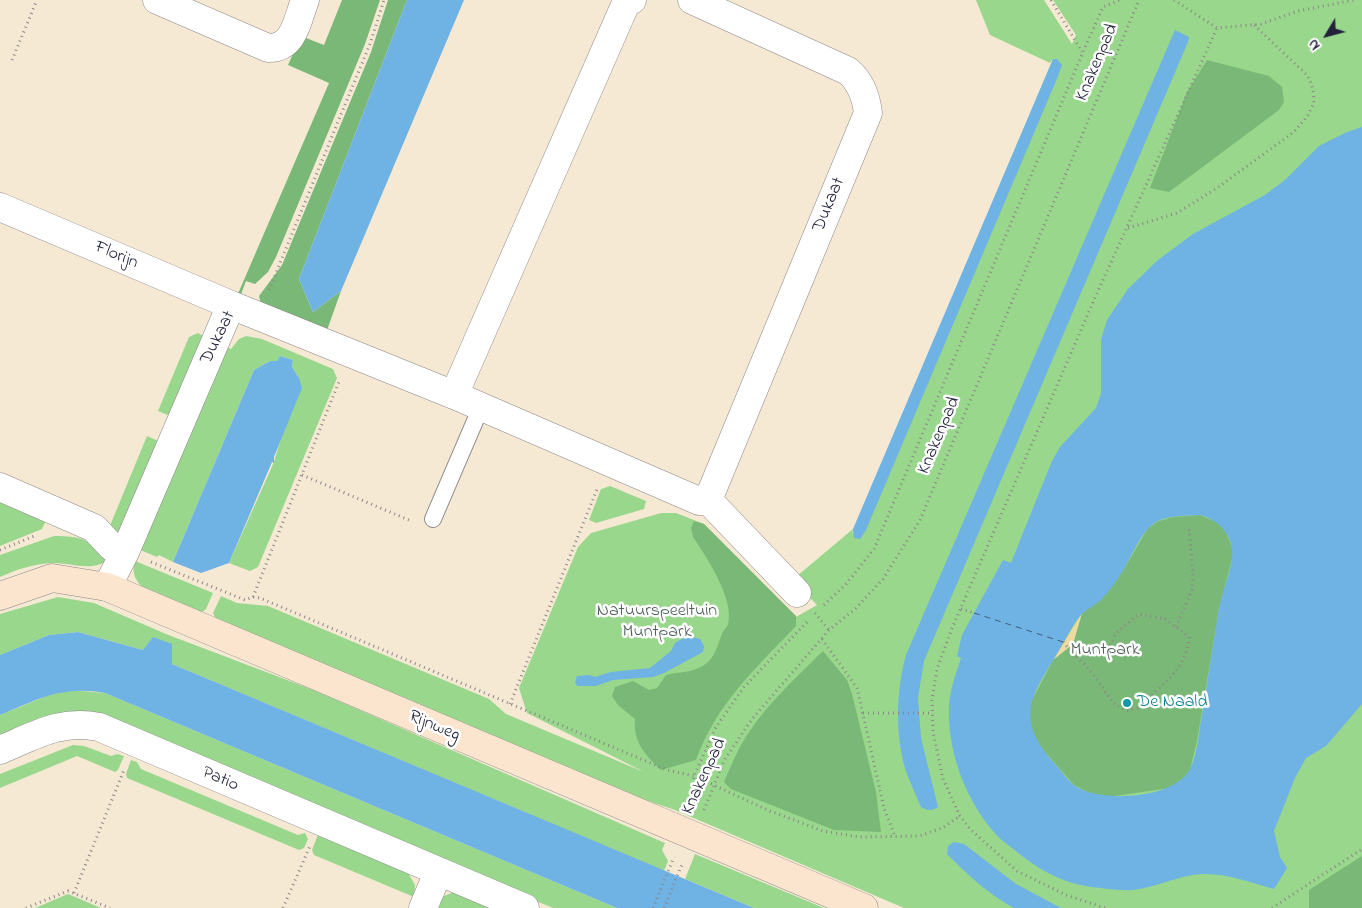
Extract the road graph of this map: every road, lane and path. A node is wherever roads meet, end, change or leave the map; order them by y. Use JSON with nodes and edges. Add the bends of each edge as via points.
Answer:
{"nodes":[{"id":1,"x":37,"y":0,"type":"edge"},
{"id":2,"x":157,"y":0,"type":"edge"},
{"id":3,"x":305,"y":0,"type":"edge"},
{"id":4,"x":384,"y":0,"type":"edge"},
{"id":5,"x":632,"y":0,"type":"edge"},
{"id":6,"x":692,"y":0,"type":"edge"},
{"id":7,"x":1051,"y":0,"type":"edge"},
{"id":8,"x":1120,"y":0,"type":"edge"},
{"id":9,"x":1139,"y":0,"type":"edge"},
{"id":10,"x":1174,"y":0,"type":"edge"},
{"id":11,"x":1354,"y":0,"type":"edge"},
{"id":12,"x":1252,"y":24,"type":"junction"},
{"id":13,"x":1217,"y":28,"type":"junction"},
{"id":14,"x":1082,"y":52,"type":"junction"},
{"id":15,"x":12,"y":60,"type":"dead end"},
{"id":16,"x":0,"y":207,"type":"edge"},
{"id":17,"x":1127,"y":228,"type":"junction"},
{"id":18,"x":231,"y":305,"type":"junction"},
{"id":19,"x":258,"y":316,"type":"junction"},
{"id":20,"x":350,"y":353,"type":"junction"},
{"id":21,"x":454,"y":395,"type":"junction"},
{"id":22,"x":481,"y":407,"type":"junction"},
{"id":23,"x":608,"y":462,"type":"junction"},
{"id":24,"x":302,"y":475,"type":"junction"},
{"id":25,"x":0,"y":487,"type":"edge"},
{"id":26,"x":708,"y":500,"type":"junction"},
{"id":27,"x":433,"y":519,"type":"joint"},
{"id":28,"x":1189,"y":527,"type":"dead end"},
{"id":29,"x":41,"y":534,"type":"dead end"},
{"id":30,"x":119,"y":549,"type":"junction"},
{"id":31,"x":0,"y":550,"type":"edge"},
{"id":32,"x":107,"y":587,"type":"junction"},
{"id":33,"x":797,"y":594,"type":"dead end"},
{"id":34,"x":0,"y":596,"type":"edge"},
{"id":35,"x":253,"y":597,"type":"junction"},
{"id":36,"x":961,"y":609,"type":"junction"},
{"id":37,"x":974,"y":614,"type":"dead end"},
{"id":38,"x":1176,"y":627,"type":"junction"},
{"id":39,"x":822,"y":639,"type":"junction"},
{"id":40,"x":1062,"y":642,"type":"dead end"},
{"id":41,"x":1069,"y":649,"type":"junction"},
{"id":42,"x":510,"y":704,"type":"junction"},
{"id":43,"x":863,"y":713,"type":"junction"},
{"id":44,"x":933,"y":713,"type":"junction"},
{"id":45,"x":135,"y":744,"type":"junction"},
{"id":46,"x":0,"y":750,"type":"edge"},
{"id":47,"x":694,"y":776,"type":"junction"},
{"id":48,"x":715,"y":786,"type":"junction"},
{"id":49,"x":960,"y":816,"type":"junction"},
{"id":50,"x":320,"y":821,"type":"junction"},
{"id":51,"x":692,"y":836,"type":"junction"},
{"id":52,"x":895,"y":836,"type":"junction"},
{"id":53,"x":1362,"y":849,"type":"edge"},
{"id":54,"x":669,"y":869,"type":"dead end"},
{"id":55,"x":680,"y":871,"type":"dead end"},
{"id":56,"x":438,"y":873,"type":"junction"},
{"id":57,"x":74,"y":893,"type":"junction"},
{"id":58,"x":26,"y":908,"type":"edge"},
{"id":59,"x":110,"y":908,"type":"edge"},
{"id":60,"x":284,"y":908,"type":"edge"},
{"id":61,"x":422,"y":908,"type":"edge"},
{"id":62,"x":525,"y":908,"type":"edge"},
{"id":63,"x":653,"y":908,"type":"edge"},
{"id":64,"x":664,"y":908,"type":"edge"},
{"id":65,"x":864,"y":908,"type":"edge"},
{"id":66,"x":1106,"y":908,"type":"edge"},
{"id":67,"x":1272,"y":908,"type":"edge"}],
"edges":[{"from":1,"to":15,"type":"path"},
{"from":2,"to":3,"type":"street","via":[[268,48],[278,48],[288,43]]},
{"from":4,"to":19,"type":"path","via":[[370,44]]},
{"from":5,"to":21,"type":"street","via":[[626,3]]},
{"from":6,"to":26,"type":"street","name":"Dukaat","via":[[848,71],[858,80],[868,113]]},
{"from":7,"to":14,"type":"path"},
{"from":8,"to":14,"type":"path","name":"Knakenpad","via":[[1103,7]]},
{"from":9,"to":39,"type":"path","name":"Knakenpad","via":[[920,520],[883,579]]},
{"from":10,"to":13,"type":"path"},
{"from":11,"to":12,"type":"path"},
{"from":12,"to":13,"type":"path"},
{"from":12,"to":17,"type":"path","via":[[1308,76],[1314,89],[1314,103],[1308,115],[1294,132],[1177,213]]},
{"from":13,"to":17,"type":"path"},
{"from":14,"to":47,"type":"path","name":"Knakenpad","via":[[874,549],[846,584],[744,687],[716,726]]},
{"from":16,"to":18,"type":"street","name":"Florijn"},
{"from":17,"to":36,"type":"path","via":[[1038,426]]},
{"from":18,"to":19,"type":"street","name":"Dukaat"},
{"from":18,"to":30,"type":"street","name":"Dukaat"},
{"from":19,"to":20,"type":"street","name":"Dukaat"},
{"from":20,"to":21,"type":"street","name":"Dukaat"},
{"from":20,"to":24,"type":"path"},
{"from":21,"to":22,"type":"street","name":"Dukaat"},
{"from":22,"to":23,"type":"street","name":"Dukaat"},
{"from":22,"to":27,"type":"lane"},
{"from":23,"to":26,"type":"street","name":"Dukaat","via":[[699,501]]},
{"from":23,"to":42,"type":"path"},
{"from":24,"to":27,"type":"path","via":[[428,528]]},
{"from":24,"to":35,"type":"path"},
{"from":25,"to":30,"type":"street","via":[[94,528]]},
{"from":26,"to":33,"type":"street"},
{"from":28,"to":38,"type":"path","via":[[1192,590]]},
{"from":29,"to":31,"type":"path"},
{"from":30,"to":32,"type":"street","name":"Dukaat"},
{"from":30,"to":35,"type":"path","via":[[245,600]]},
{"from":32,"to":34,"type":"street","name":"Rijnweg","via":[[52,578]]},
{"from":32,"to":51,"type":"street","name":"Rijnweg"},
{"from":35,"to":42,"type":"path"},
{"from":36,"to":37,"type":"path"},
{"from":36,"to":44,"type":"path","via":[[937,669]]},
{"from":38,"to":41,"type":"path","via":[[1165,619],[1139,614],[1116,633],[1110,646],[1099,651]]},
{"from":38,"to":41,"type":"path","via":[[1189,637],[1188,651],[1180,668],[1137,708],[1128,711],[1111,702],[1098,681]]},
{"from":39,"to":43,"type":"path","via":[[857,688]]},
{"from":39,"to":48,"type":"path","name":"Knakenpad","via":[[752,719],[725,759]]},
{"from":40,"to":41,"type":"path"},
{"from":42,"to":47,"type":"path","via":[[668,770]]},
{"from":43,"to":44,"type":"path"},
{"from":43,"to":52,"type":"path","via":[[884,808]]},
{"from":44,"to":49,"type":"path","via":[[933,732],[943,779]]},
{"from":45,"to":46,"type":"street","name":"Patio","via":[[98,727],[80,723],[60,726]]},
{"from":45,"to":50,"type":"street","name":"Patio"},
{"from":45,"to":57,"type":"path"},
{"from":47,"to":48,"type":"path"},
{"from":48,"to":51,"type":"path","name":"Knakenpad"},
{"from":48,"to":52,"type":"path","via":[[823,831],[860,837]]},
{"from":49,"to":52,"type":"path","via":[[942,828],[920,836]]},
{"from":49,"to":66,"type":"path","via":[[1017,871],[1066,895]]},
{"from":50,"to":56,"type":"street","name":"Patio"},
{"from":50,"to":60,"type":"path"},
{"from":51,"to":65,"type":"street","name":"Rijnweg"},
{"from":53,"to":67,"type":"path"},
{"from":54,"to":63,"type":"path"},
{"from":55,"to":64,"type":"path"},
{"from":56,"to":61,"type":"street"},
{"from":56,"to":62,"type":"street","name":"Patio"},
{"from":57,"to":58,"type":"path","via":[[68,891]]},
{"from":57,"to":59,"type":"path"}]}
